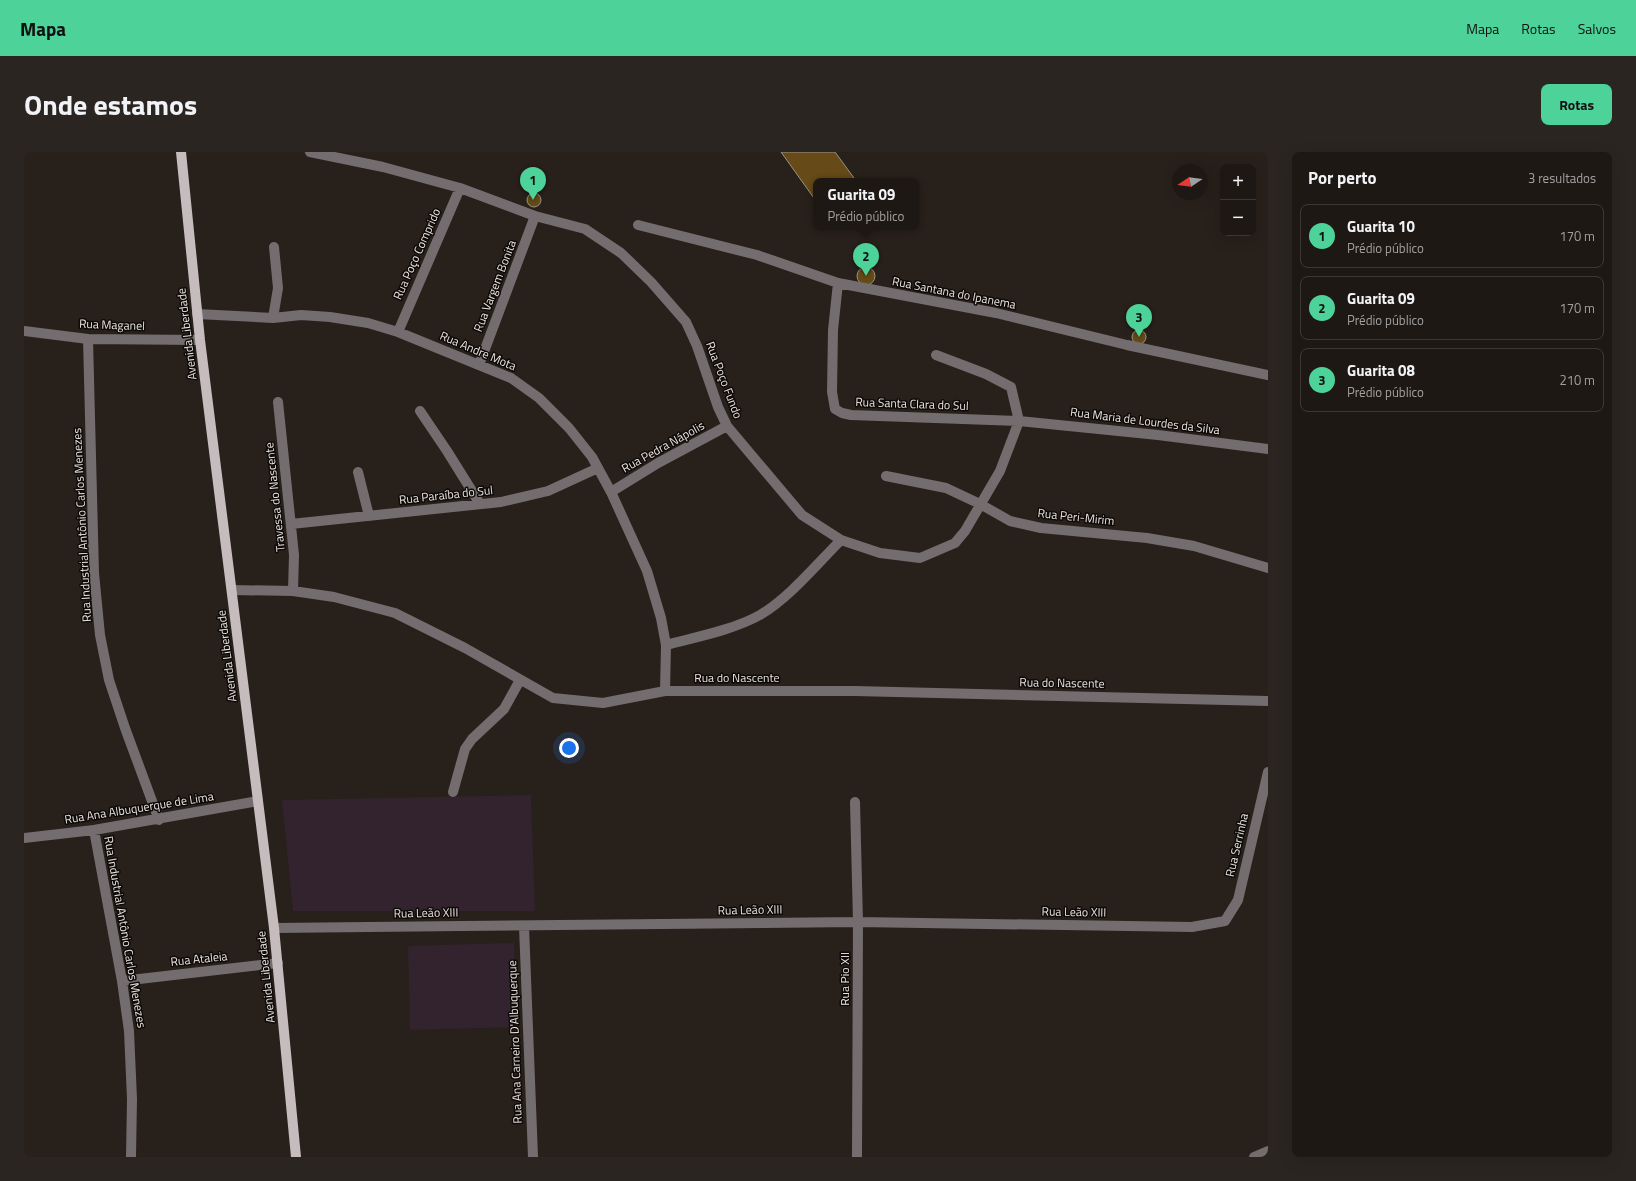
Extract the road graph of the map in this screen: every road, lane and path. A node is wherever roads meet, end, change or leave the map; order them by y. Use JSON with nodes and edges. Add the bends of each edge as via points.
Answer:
{"nodes":[{"id":1,"x":181,"y":152,"type":"edge"},
{"id":2,"x":310,"y":152,"type":"edge"},
{"id":3,"x":460,"y":188,"type":"junction"},
{"id":4,"x":535,"y":216,"type":"junction"},
{"id":5,"x":638,"y":225,"type":"dead end"},
{"id":6,"x":274,"y":247,"type":"dead end"},
{"id":7,"x":838,"y":283,"type":"junction"},
{"id":8,"x":197,"y":314,"type":"junction"},
{"id":9,"x":273,"y":318,"type":"junction"},
{"id":10,"x":24,"y":331,"type":"edge"},
{"id":11,"x":398,"y":332,"type":"junction"},
{"id":12,"x":88,"y":339,"type":"junction"},
{"id":13,"x":200,"y":340,"type":"junction"},
{"id":14,"x":936,"y":355,"type":"dead end"},
{"id":15,"x":479,"y":365,"type":"junction"},
{"id":16,"x":1268,"y":375,"type":"edge"},
{"id":17,"x":278,"y":402,"type":"dead end"},
{"id":18,"x":420,"y":411,"type":"dead end"},
{"id":19,"x":1020,"y":422,"type":"junction"},
{"id":20,"x":727,"y":426,"type":"junction"},
{"id":21,"x":1268,"y":449,"type":"edge"},
{"id":22,"x":598,"y":468,"type":"junction"},
{"id":23,"x":358,"y":472,"type":"dead end"},
{"id":24,"x":886,"y":476,"type":"dead end"},
{"id":25,"x":612,"y":492,"type":"junction"},
{"id":26,"x":480,"y":504,"type":"junction"},
{"id":27,"x":980,"y":504,"type":"junction"},
{"id":28,"x":368,"y":516,"type":"junction"},
{"id":29,"x":291,"y":524,"type":"junction"},
{"id":30,"x":841,"y":540,"type":"junction"},
{"id":31,"x":1268,"y":568,"type":"edge"},
{"id":32,"x":232,"y":590,"type":"junction"},
{"id":33,"x":292,"y":591,"type":"junction"},
{"id":34,"x":666,"y":645,"type":"junction"},
{"id":35,"x":520,"y":680,"type":"junction"},
{"id":36,"x":665,"y":691,"type":"junction"},
{"id":37,"x":1268,"y":700,"type":"edge"},
{"id":38,"x":1268,"y":772,"type":"edge"},
{"id":39,"x":453,"y":792,"type":"dead end"},
{"id":40,"x":258,"y":801,"type":"junction"},
{"id":41,"x":855,"y":802,"type":"dead end"},
{"id":42,"x":158,"y":820,"type":"junction"},
{"id":43,"x":94,"y":830,"type":"junction"},
{"id":44,"x":24,"y":838,"type":"edge"},
{"id":45,"x":1225,"y":921,"type":"joint"},
{"id":46,"x":858,"y":922,"type":"junction"},
{"id":47,"x":524,"y":926,"type":"junction"},
{"id":48,"x":274,"y":928,"type":"junction"},
{"id":49,"x":278,"y":963,"type":"junction"},
{"id":50,"x":122,"y":980,"type":"junction"},
{"id":51,"x":1268,"y":1151,"type":"edge"},
{"id":52,"x":132,"y":1157,"type":"edge"},
{"id":53,"x":296,"y":1157,"type":"edge"},
{"id":54,"x":533,"y":1157,"type":"edge"},
{"id":55,"x":857,"y":1157,"type":"edge"},
{"id":56,"x":1254,"y":1157,"type":"edge"}],
"edges":[{"from":1,"to":8,"type":"main road","name":"Avenida Liberdade"},
{"from":2,"to":3,"type":"street","via":[[383,167]]},
{"from":3,"to":4,"type":"street"},
{"from":3,"to":11,"type":"street","name":"Rua Poço Comprido"},
{"from":4,"to":15,"type":"street","name":"Rua Vargem Bonita"},
{"from":4,"to":20,"type":"street","name":"Rua Poço Fundo","via":[[585,229],[621,253],[651,282],[686,322]]},
{"from":5,"to":7,"type":"street","name":"Rua Santana do Ipanema","via":[[757,255]]},
{"from":6,"to":9,"type":"street","via":[[278,288]]},
{"from":7,"to":16,"type":"street","name":"Rua Santana do Ipanema","via":[[996,313],[1127,345]]},
{"from":7,"to":19,"type":"street","name":"Rua Santa Clara do Sul","via":[[833,330],[832,392],[835,409],[851,415]]},
{"from":8,"to":9,"type":"street","name":"Rua Andre Mota"},
{"from":8,"to":13,"type":"main road","name":"Avenida Liberdade"},
{"from":9,"to":11,"type":"street","name":"Rua Andre Mota","via":[[301,315],[330,317],[368,323]]},
{"from":10,"to":12,"type":"street","name":"Rua Maganel"},
{"from":11,"to":15,"type":"street","name":"Rua Andre Mota"},
{"from":12,"to":13,"type":"street","name":"Rua Maganel"},
{"from":12,"to":42,"type":"street","name":"Rua Industrial Antônio Carlos Menezes","via":[[94,573],[100,635],[109,680]]},
{"from":13,"to":32,"type":"main road","name":"Avenida Liberdade"},
{"from":14,"to":19,"type":"street","via":[[986,374],[1011,388]]},
{"from":15,"to":22,"type":"street","name":"Rua Andre Mota","via":[[511,378],[540,398],[569,428]]},
{"from":17,"to":29,"type":"street","name":"Travessa do Nascente"},
{"from":18,"to":26,"type":"street"},
{"from":19,"to":21,"type":"street","name":"Rua Maria de Lourdes da Silva","via":[[1158,435]]},
{"from":19,"to":27,"type":"street","name":"Rua Poço Fundo","via":[[1000,471]]},
{"from":20,"to":25,"type":"street","name":"Rua Pedra Nápolis","via":[[658,463]]},
{"from":20,"to":30,"type":"street","name":"Rua Poço Fundo","via":[[802,516]]},
{"from":22,"to":25,"type":"street","name":"Rua Andre Mota"},
{"from":22,"to":26,"type":"street","name":"Rua Paraíba do Sul","via":[[548,491]]},
{"from":23,"to":28,"type":"street"},
{"from":24,"to":27,"type":"street","name":"Rua Peri-Mirim","via":[[946,488]]},
{"from":25,"to":34,"type":"street","name":"Rua Andre Mota","via":[[647,571]]},
{"from":26,"to":28,"type":"street","name":"Rua Paraíba do Sul"},
{"from":27,"to":30,"type":"street","name":"Rua Poço Fundo","via":[[955,543],[920,558],[880,552]]},
{"from":27,"to":31,"type":"street","name":"Rua Peri-Mirim","via":[[1010,521],[1041,528],[1148,538],[1194,546]]},
{"from":28,"to":29,"type":"street","name":"Rua Paraíba do Sul"},
{"from":29,"to":33,"type":"street","name":"Travessa do Nascente","via":[[294,555]]},
{"from":30,"to":34,"type":"street","via":[[783,596],[759,615],[709,634]]},
{"from":32,"to":33,"type":"street","name":"Rua do Nascente"},
{"from":32,"to":40,"type":"main road","name":"Avenida Liberdade"},
{"from":33,"to":35,"type":"street","name":"Rua do Nascente","via":[[334,597],[395,613],[465,648]]},
{"from":34,"to":36,"type":"street","name":"Rua Andre Mota"},
{"from":35,"to":36,"type":"street","name":"Rua do Nascente","via":[[554,698],[603,703]]},
{"from":35,"to":39,"type":"street","via":[[504,709],[465,749]]},
{"from":36,"to":37,"type":"street","name":"Rua do Nascente","via":[[855,691]]},
{"from":38,"to":45,"type":"street","name":"Rua Serrinha","via":[[1238,900]]},
{"from":40,"to":42,"type":"street","name":"Rua Ana Albuquerque de Lima"},
{"from":40,"to":48,"type":"main road","name":"Avenida Liberdade"},
{"from":41,"to":46,"type":"street","name":"Rua Pio XII"},
{"from":42,"to":43,"type":"street","name":"Rua Ana Albuquerque de Lima"},
{"from":43,"to":44,"type":"street","name":"Rua Ana Albuquerque de Lima"},
{"from":43,"to":50,"type":"street","name":"Rua Industrial Antônio Carlos Menezes"},
{"from":45,"to":46,"type":"street","name":"Rua Leão XIII","via":[[1192,927]]},
{"from":46,"to":47,"type":"street","name":"Rua Leão XIII"},
{"from":46,"to":55,"type":"street","name":"Rua Pio XII"},
{"from":47,"to":48,"type":"street","name":"Rua Leão XIII"},
{"from":47,"to":54,"type":"street","name":"Rua Ana Carneiro D'Albuquerque"},
{"from":48,"to":49,"type":"main road","name":"Avenida Liberdade"},
{"from":49,"to":50,"type":"street","name":"Rua Ataleia"},
{"from":49,"to":53,"type":"main road","name":"Avenida Liberdade"},
{"from":50,"to":52,"type":"street","name":"Rua Industrial Antônio Carlos Menezes","via":[[130,1031]]},
{"from":51,"to":56,"type":"street"}]}
